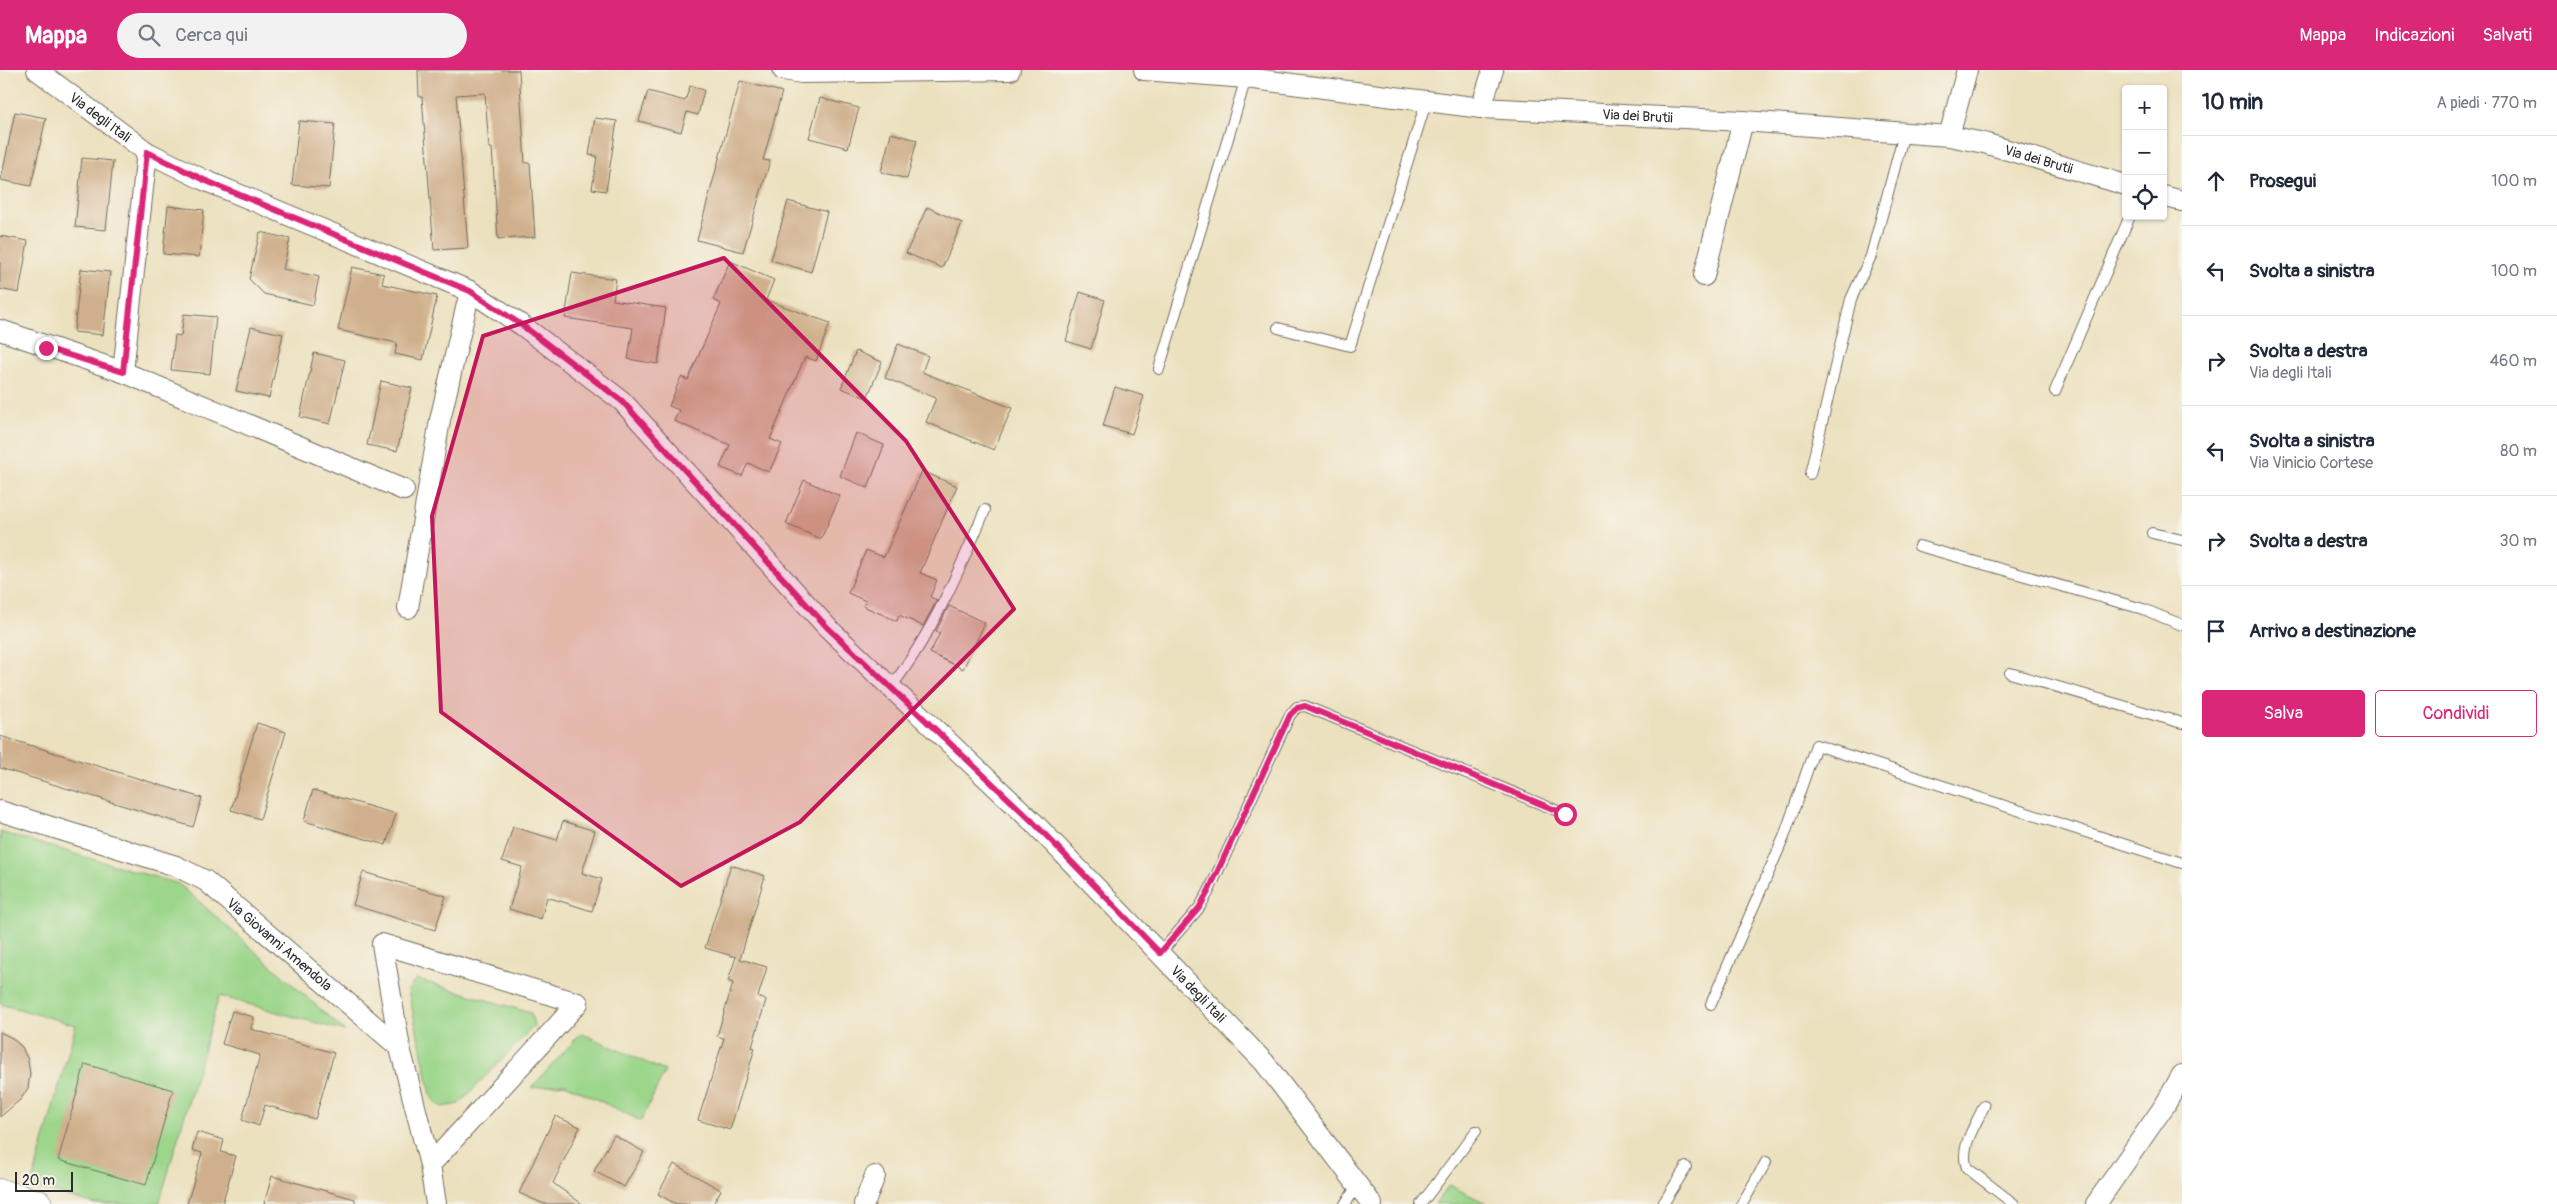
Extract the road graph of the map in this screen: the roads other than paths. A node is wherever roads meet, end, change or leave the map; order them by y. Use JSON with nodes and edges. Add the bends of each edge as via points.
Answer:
{"nodes":[{"id":1,"x":37,"y":70,"type":"edge"},
{"id":2,"x":787,"y":70,"type":"edge"},
{"id":3,"x":1010,"y":70,"type":"edge"},
{"id":4,"x":1146,"y":70,"type":"edge"},
{"id":5,"x":1493,"y":70,"type":"edge"},
{"id":6,"x":1967,"y":70,"type":"edge"},
{"id":7,"x":1246,"y":78,"type":"junction"},
{"id":8,"x":1427,"y":100,"type":"junction"},
{"id":9,"x":1481,"y":108,"type":"junction"},
{"id":10,"x":1743,"y":121,"type":"junction"},
{"id":11,"x":1904,"y":133,"type":"junction"},
{"id":12,"x":1949,"y":136,"type":"junction"},
{"id":13,"x":147,"y":152,"type":"junction"},
{"id":14,"x":2122,"y":184,"type":"edge"},
{"id":15,"x":2167,"y":197,"type":"edge"},
{"id":16,"x":2182,"y":201,"type":"edge"},
{"id":17,"x":2128,"y":220,"type":"edge"},
{"id":18,"x":1704,"y":276,"type":"dead end"},
{"id":19,"x":470,"y":291,"type":"junction"},
{"id":20,"x":1278,"y":328,"type":"dead end"},
{"id":21,"x":0,"y":330,"type":"edge"},
{"id":22,"x":1159,"y":368,"type":"dead end"},
{"id":23,"x":123,"y":372,"type":"junction"},
{"id":24,"x":2055,"y":391,"type":"dead end"},
{"id":25,"x":1810,"y":474,"type":"dead end"},
{"id":26,"x":404,"y":490,"type":"dead end"},
{"id":27,"x":985,"y":510,"type":"dead end"},
{"id":28,"x":2152,"y":533,"type":"dead end"},
{"id":29,"x":2182,"y":540,"type":"edge"},
{"id":30,"x":1919,"y":546,"type":"dead end"},
{"id":31,"x":408,"y":608,"type":"dead end"},
{"id":32,"x":2182,"y":624,"type":"edge"},
{"id":33,"x":2010,"y":673,"type":"dead end"},
{"id":34,"x":891,"y":687,"type":"junction"},
{"id":35,"x":2182,"y":723,"type":"edge"},
{"id":36,"x":0,"y":811,"type":"edge"},
{"id":37,"x":1565,"y":814,"type":"dead end"},
{"id":38,"x":2182,"y":863,"type":"edge"},
{"id":39,"x":1160,"y":953,"type":"junction"},
{"id":40,"x":1711,"y":1004,"type":"dead end"},
{"id":41,"x":400,"y":1048,"type":"junction"},
{"id":42,"x":2182,"y":1074,"type":"edge"},
{"id":43,"x":1984,"y":1106,"type":"dead end"},
{"id":44,"x":1476,"y":1131,"type":"dead end"},
{"id":45,"x":1766,"y":1162,"type":"dead end"},
{"id":46,"x":430,"y":1165,"type":"junction"},
{"id":47,"x":1686,"y":1167,"type":"dead end"},
{"id":48,"x":874,"y":1176,"type":"dead end"},
{"id":49,"x":1358,"y":1185,"type":"junction"},
{"id":50,"x":0,"y":1192,"type":"edge"},
{"id":51,"x":437,"y":1202,"type":"edge"},
{"id":52,"x":38,"y":1204,"type":"edge"},
{"id":53,"x":864,"y":1204,"type":"edge"},
{"id":54,"x":1346,"y":1204,"type":"edge"},
{"id":55,"x":1372,"y":1204,"type":"edge"},
{"id":56,"x":1421,"y":1204,"type":"edge"},
{"id":57,"x":1663,"y":1204,"type":"edge"},
{"id":58,"x":1742,"y":1204,"type":"edge"},
{"id":59,"x":2014,"y":1204,"type":"edge"},
{"id":60,"x":2096,"y":1204,"type":"edge"}],
"edges":[{"from":1,"to":13,"type":"street","name":"Via degli Itali"},
{"from":2,"to":3,"type":"street","via":[[802,73]]},
{"from":4,"to":7,"type":"street","name":"Via dei Brutii"},
{"from":5,"to":9,"type":"street"},
{"from":6,"to":12,"type":"street"},
{"from":7,"to":8,"type":"street","name":"Via dei Brutii"},
{"from":7,"to":22,"type":"lane"},
{"from":8,"to":9,"type":"street","name":"Via dei Brutii"},
{"from":8,"to":20,"type":"lane","via":[[1350,346]]},
{"from":9,"to":10,"type":"street","name":"Via dei Brutii"},
{"from":10,"to":11,"type":"street","name":"Via dei Brutii"},
{"from":10,"to":18,"type":"street"},
{"from":11,"to":12,"type":"street","name":"Via dei Brutii"},
{"from":11,"to":25,"type":"lane","via":[[1871,256],[1851,299]]},
{"from":12,"to":14,"type":"street","name":"Via dei Brutii","via":[[1984,143]]},
{"from":13,"to":19,"type":"street","name":"Via degli Itali","via":[[204,180]]},
{"from":13,"to":23,"type":"street"},
{"from":15,"to":16,"type":"street"},
{"from":17,"to":24,"type":"lane"},
{"from":19,"to":31,"type":"street","via":[[440,420]]},
{"from":19,"to":34,"type":"street","name":"Via degli Itali","via":[[523,326],[622,401],[827,627]]},
{"from":21,"to":23,"type":"street"},
{"from":23,"to":26,"type":"street"},
{"from":27,"to":34,"type":"lane","via":[[952,586],[910,663]]},
{"from":28,"to":29,"type":"lane"},
{"from":30,"to":32,"type":"lane","via":[[2143,609]]},
{"from":33,"to":35,"type":"lane"},
{"from":34,"to":39,"type":"street","name":"Via degli Itali","via":[[1033,822]]},
{"from":36,"to":41,"type":"street","name":"Via Giovanni Amendola","via":[[176,866],[206,881]]},
{"from":37,"to":39,"type":"lane","via":[[1305,706],[1297,708],[1290,715],[1208,892],[1199,908]]},
{"from":38,"to":40,"type":"lane","via":[[1816,745],[1784,836]]},
{"from":39,"to":49,"type":"street","name":"Via degli Itali","via":[[1264,1062]]},
{"from":41,"to":46,"type":"street"},
{"from":41,"to":46,"type":"street","via":[[382,944],[578,1003]]},
{"from":42,"to":60,"type":"street","via":[[2165,1105]]},
{"from":43,"to":59,"type":"lane","via":[[1964,1151],[1964,1160],[1967,1168]]},
{"from":44,"to":56,"type":"lane"},
{"from":45,"to":58,"type":"lane"},
{"from":46,"to":51,"type":"street"},
{"from":47,"to":57,"type":"lane"},
{"from":48,"to":53,"type":"street"},
{"from":49,"to":54,"type":"lane"},
{"from":49,"to":55,"type":"street","name":"Via degli Itali"},
{"from":50,"to":52,"type":"street"}]}
